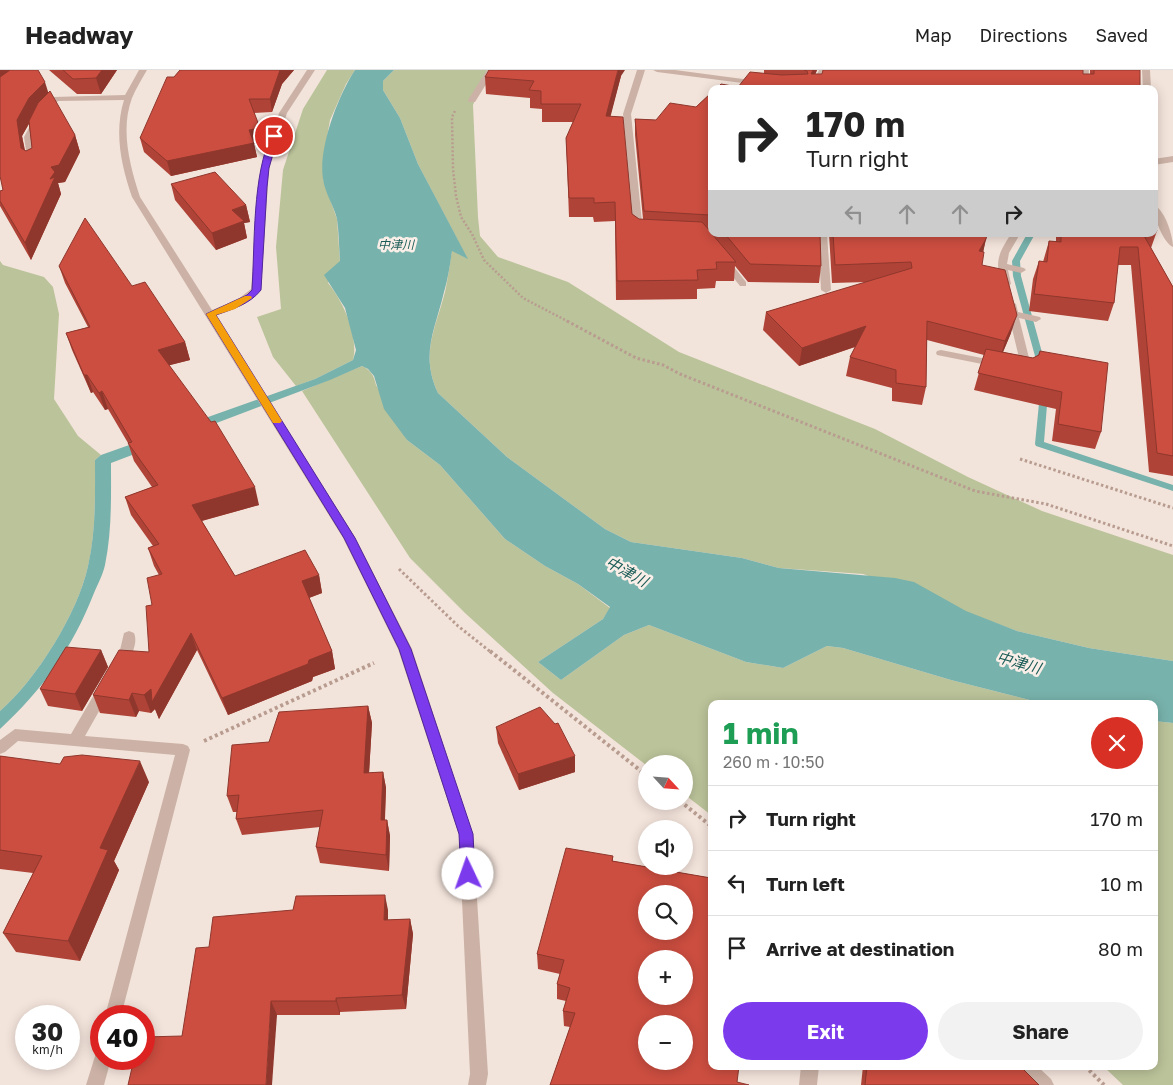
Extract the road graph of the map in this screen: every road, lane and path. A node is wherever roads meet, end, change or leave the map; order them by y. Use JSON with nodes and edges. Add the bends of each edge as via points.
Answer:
{"nodes":[{"id":1,"x":143,"y":70,"type":"edge"},
{"id":2,"x":311,"y":70,"type":"edge"},
{"id":3,"x":491,"y":70,"type":"edge"},
{"id":4,"x":641,"y":70,"type":"edge"},
{"id":5,"x":657,"y":70,"type":"edge"},
{"id":6,"x":823,"y":70,"type":"edge"},
{"id":7,"x":1085,"y":70,"type":"edge"},
{"id":8,"x":1146,"y":70,"type":"edge"},
{"id":9,"x":764,"y":84,"type":"edge"},
{"id":10,"x":744,"y":85,"type":"edge"},
{"id":11,"x":816,"y":85,"type":"edge"},
{"id":12,"x":1084,"y":85,"type":"edge"},
{"id":13,"x":1146,"y":85,"type":"edge"},
{"id":14,"x":128,"y":97,"type":"junction"},
{"id":15,"x":472,"y":100,"type":"dead end"},
{"id":16,"x":456,"y":109,"type":"dead end"},
{"id":17,"x":1173,"y":159,"type":"edge"},
{"id":18,"x":1158,"y":161,"type":"edge"},
{"id":19,"x":32,"y":163,"type":"edge"},
{"id":20,"x":1158,"y":216,"type":"edge"},
{"id":21,"x":647,"y":233,"type":"edge"},
{"id":22,"x":822,"y":237,"type":"edge"},
{"id":23,"x":1013,"y":237,"type":"edge"},
{"id":24,"x":1173,"y":244,"type":"edge"},
{"id":25,"x":716,"y":250,"type":"edge"},
{"id":26,"x":1003,"y":267,"type":"junction"},
{"id":27,"x":1022,"y":270,"type":"dead end"},
{"id":28,"x":743,"y":284,"type":"dead end"},
{"id":29,"x":826,"y":290,"type":"dead end"},
{"id":30,"x":211,"y":314,"type":"junction"},
{"id":31,"x":1015,"y":314,"type":"junction"},
{"id":32,"x":1036,"y":319,"type":"dead end"},
{"id":33,"x":941,"y":353,"type":"dead end"},
{"id":34,"x":1020,"y":459,"type":"dead end"},
{"id":35,"x":1173,"y":508,"type":"edge"},
{"id":36,"x":1173,"y":546,"type":"edge"},
{"id":37,"x":399,"y":569,"type":"dead end"},
{"id":38,"x":129,"y":636,"type":"dead end"},
{"id":39,"x":374,"y":663,"type":"dead end"},
{"id":40,"x":76,"y":739,"type":"junction"},
{"id":41,"x":0,"y":748,"type":"edge"},
{"id":42,"x":182,"y":750,"type":"junction"},
{"id":43,"x":638,"y":769,"type":"edge"},
{"id":44,"x":691,"y":810,"type":"edge"},
{"id":45,"x":708,"y":824,"type":"edge"},
{"id":46,"x":116,"y":1005,"type":"edge"},
{"id":47,"x":99,"y":1070,"type":"edge"},
{"id":48,"x":810,"y":1070,"type":"edge"},
{"id":49,"x":1028,"y":1070,"type":"edge"},
{"id":50,"x":1088,"y":1070,"type":"edge"},
{"id":51,"x":95,"y":1085,"type":"edge"},
{"id":52,"x":477,"y":1085,"type":"edge"},
{"id":53,"x":808,"y":1085,"type":"edge"},
{"id":54,"x":1045,"y":1085,"type":"edge"},
{"id":55,"x":1104,"y":1085,"type":"edge"}],
"edges":[{"from":1,"to":14,"type":"street"},
{"from":2,"to":30,"type":"street","via":[[283,113],[265,168],[256,290],[232,307]]},
{"from":3,"to":15,"type":"street"},
{"from":4,"to":21,"type":"street","via":[[628,114],[629,147],[638,233]]},
{"from":5,"to":10,"type":"street"},
{"from":6,"to":11,"type":"street"},
{"from":7,"to":12,"type":"street"},
{"from":8,"to":13,"type":"street"},
{"from":9,"to":10,"type":"street"},
{"from":14,"to":19,"type":"street","via":[[56,99],[39,117],[28,137]]},
{"from":14,"to":30,"type":"street","via":[[124,134],[129,178],[136,197]]},
{"from":16,"to":36,"type":"path","via":[[452,117],[453,169],[461,217],[484,260],[523,298],[636,358],[663,365],[975,491],[1046,504]]},
{"from":17,"to":18,"type":"street"},
{"from":20,"to":24,"type":"street"},
{"from":22,"to":29,"type":"street"},
{"from":23,"to":26,"type":"street","via":[[1005,251]]},
{"from":25,"to":28,"type":"street"},
{"from":26,"to":27,"type":"street"},
{"from":26,"to":31,"type":"street"},
{"from":30,"to":52,"type":"street","via":[[349,538],[405,649],[466,834]]},
{"from":31,"to":32,"type":"street"},
{"from":31,"to":33,"type":"street","via":[[1028,370]]},
{"from":34,"to":35,"type":"path"},
{"from":37,"to":43,"type":"path","via":[[458,626]]},
{"from":38,"to":40,"type":"street","via":[[127,650]]},
{"from":39,"to":42,"type":"path"},
{"from":40,"to":41,"type":"street","via":[[15,735]]},
{"from":40,"to":42,"type":"street"},
{"from":42,"to":46,"type":"street"},
{"from":44,"to":45,"type":"path"},
{"from":47,"to":51,"type":"street"},
{"from":48,"to":53,"type":"street"},
{"from":49,"to":54,"type":"street"},
{"from":50,"to":55,"type":"path"}]}
